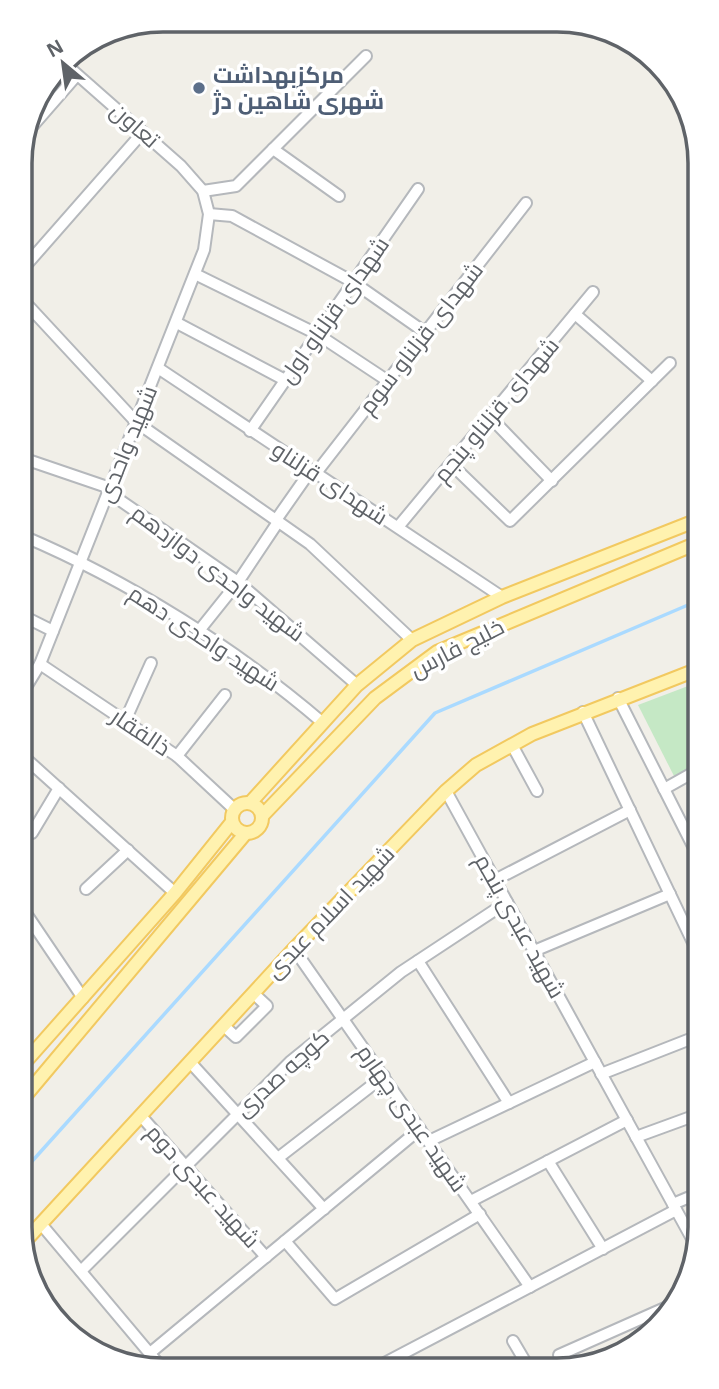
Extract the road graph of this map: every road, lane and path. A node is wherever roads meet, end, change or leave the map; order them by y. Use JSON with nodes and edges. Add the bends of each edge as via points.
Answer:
{"nodes":[{"id":1,"x":366,"y":56,"type":"dead end"},
{"id":2,"x":71,"y":69,"type":"edge"},
{"id":3,"x":77,"y":75,"type":"junction"},
{"id":4,"x":39,"y":119,"type":"edge"},
{"id":5,"x":143,"y":132,"type":"junction"},
{"id":6,"x":273,"y":149,"type":"junction"},
{"id":7,"x":418,"y":188,"type":"dead end"},
{"id":8,"x":203,"y":191,"type":"junction"},
{"id":9,"x":339,"y":196,"type":"dead end"},
{"id":10,"x":526,"y":203,"type":"dead end"},
{"id":11,"x":209,"y":214,"type":"junction"},
{"id":12,"x":32,"y":258,"type":"edge"},
{"id":13,"x":195,"y":274,"type":"junction"},
{"id":14,"x":353,"y":282,"type":"junction"},
{"id":15,"x":593,"y":292,"type":"dead end"},
{"id":16,"x":32,"y":310,"type":"edge"},
{"id":17,"x":575,"y":314,"type":"junction"},
{"id":18,"x":177,"y":323,"type":"junction"},
{"id":19,"x":426,"y":333,"type":"junction"},
{"id":20,"x":317,"y":334,"type":"junction"},
{"id":21,"x":670,"y":363,"type":"dead end"},
{"id":22,"x":158,"y":369,"type":"junction"},
{"id":23,"x":285,"y":380,"type":"junction"},
{"id":24,"x":388,"y":381,"type":"junction"},
{"id":25,"x":652,"y":381,"type":"junction"},
{"id":26,"x":490,"y":417,"type":"junction"},
{"id":27,"x":136,"y":422,"type":"junction"},
{"id":28,"x":250,"y":431,"type":"junction"},
{"id":29,"x":32,"y":462,"type":"edge"},
{"id":30,"x":451,"y":464,"type":"junction"},
{"id":31,"x":313,"y":471,"type":"junction"},
{"id":32,"x":552,"y":481,"type":"junction"},
{"id":33,"x":109,"y":490,"type":"junction"},
{"id":34,"x":277,"y":521,"type":"junction"},
{"id":35,"x":688,"y":524,"type":"edge"},
{"id":36,"x":398,"y":527,"type":"junction"},
{"id":37,"x":32,"y":540,"type":"edge"},
{"id":38,"x":688,"y":547,"type":"edge"},
{"id":39,"x":81,"y":560,"type":"junction"},
{"id":40,"x":238,"y":582,"type":"junction"},
{"id":41,"x":502,"y":597,"type":"junction"},
{"id":42,"x":32,"y":620,"type":"edge"},
{"id":43,"x":53,"y":631,"type":"junction"},
{"id":44,"x":198,"y":632,"type":"junction"},
{"id":45,"x":412,"y":640,"type":"junction"},
{"id":46,"x":151,"y":663,"type":"dead end"},
{"id":47,"x":40,"y":664,"type":"junction"},
{"id":48,"x":688,"y":673,"type":"edge"},
{"id":49,"x":32,"y":677,"type":"edge"},
{"id":50,"x":357,"y":685,"type":"junction"},
{"id":51,"x":225,"y":695,"type":"dead end"},
{"id":52,"x":618,"y":698,"type":"junction"},
{"id":53,"x":583,"y":712,"type":"junction"},
{"id":54,"x":125,"y":721,"type":"junction"},
{"id":55,"x":323,"y":723,"type":"junction"},
{"id":56,"x":512,"y":745,"type":"junction"},
{"id":57,"x":177,"y":757,"type":"junction"},
{"id":58,"x":32,"y":764,"type":"edge"},
{"id":59,"x":687,"y":776,"type":"edge"},
{"id":60,"x":59,"y":788,"type":"junction"},
{"id":61,"x":664,"y":789,"type":"junction"},
{"id":62,"x":446,"y":791,"type":"junction"},
{"id":63,"x":537,"y":791,"type":"dead end"},
{"id":64,"x":250,"y":803,"type":"junction"},
{"id":65,"x":630,"y":810,"type":"junction"},
{"id":66,"x":233,"y":816,"type":"junction"},
{"id":67,"x":262,"y":816,"type":"junction"},
{"id":68,"x":32,"y":833,"type":"dead end"},
{"id":69,"x":245,"y":834,"type":"junction"},
{"id":70,"x":687,"y":835,"type":"edge"},
{"id":71,"x":128,"y":850,"type":"junction"},
{"id":72,"x":495,"y":880,"type":"junction"},
{"id":73,"x":86,"y":889,"type":"dead end"},
{"id":74,"x":175,"y":893,"type":"junction"},
{"id":75,"x":670,"y":894,"type":"junction"},
{"id":76,"x":507,"y":902,"type":"junction"},
{"id":77,"x":32,"y":922,"type":"edge"},
{"id":78,"x":687,"y":930,"type":"edge"},
{"id":79,"x":294,"y":948,"type":"junction"},
{"id":80,"x":534,"y":951,"type":"junction"},
{"id":81,"x":418,"y":961,"type":"junction"},
{"id":82,"x":253,"y":993,"type":"junction"},
{"id":83,"x":83,"y":998,"type":"junction"},
{"id":84,"x":343,"y":1018,"type":"junction"},
{"id":85,"x":224,"y":1026,"type":"junction"},
{"id":86,"x":687,"y":1040,"type":"edge"},
{"id":87,"x":32,"y":1054,"type":"edge"},
{"id":88,"x":190,"y":1062,"type":"junction"},
{"id":89,"x":595,"y":1062,"type":"junction"},
{"id":90,"x":601,"y":1073,"type":"junction"},
{"id":91,"x":384,"y":1076,"type":"junction"},
{"id":92,"x":32,"y":1088,"type":"edge"},
{"id":93,"x":509,"y":1103,"type":"junction"},
{"id":94,"x":237,"y":1113,"type":"junction"},
{"id":95,"x":141,"y":1116,"type":"junction"},
{"id":96,"x":687,"y":1118,"type":"edge"},
{"id":97,"x":627,"y":1120,"type":"junction"},
{"id":98,"x":420,"y":1129,"type":"junction"},
{"id":99,"x":636,"y":1137,"type":"junction"},
{"id":100,"x":429,"y":1141,"type":"junction"},
{"id":101,"x":278,"y":1158,"type":"junction"},
{"id":102,"x":548,"y":1161,"type":"junction"},
{"id":103,"x":186,"y":1165,"type":"junction"},
{"id":104,"x":687,"y":1200,"type":"edge"},
{"id":105,"x":471,"y":1201,"type":"junction"},
{"id":106,"x":675,"y":1207,"type":"junction"},
{"id":107,"x":324,"y":1209,"type":"junction"},
{"id":108,"x":480,"y":1214,"type":"junction"},
{"id":109,"x":41,"y":1224,"type":"junction"},
{"id":110,"x":687,"y":1229,"type":"edge"},
{"id":111,"x":32,"y":1234,"type":"edge"},
{"id":112,"x":285,"y":1241,"type":"junction"},
{"id":113,"x":603,"y":1249,"type":"junction"},
{"id":114,"x":266,"y":1256,"type":"junction"},
{"id":115,"x":81,"y":1271,"type":"junction"},
{"id":116,"x":530,"y":1287,"type":"junction"},
{"id":117,"x":656,"y":1312,"type":"edge"},
{"id":118,"x":513,"y":1340,"type":"dead end"},
{"id":119,"x":150,"y":1353,"type":"junction"},
{"id":120,"x":559,"y":1355,"type":"dead end"},
{"id":121,"x":153,"y":1357,"type":"edge"},
{"id":122,"x":395,"y":1358,"type":"edge"},
{"id":123,"x":523,"y":1358,"type":"edge"}],
"edges":[{"from":1,"to":6,"type":"street"},
{"from":2,"to":3,"type":"street","name":"تعاون"},
{"from":3,"to":4,"type":"street"},
{"from":3,"to":5,"type":"street","name":"تعاون"},
{"from":5,"to":8,"type":"street","name":"تعاون"},
{"from":5,"to":12,"type":"street"},
{"from":6,"to":8,"type":"street","via":[[236,186]]},
{"from":6,"to":9,"type":"street"},
{"from":7,"to":14,"type":"street","name":"شهدای قزلناو اول"},
{"from":8,"to":11,"type":"street","name":"شهید واحدی"},
{"from":10,"to":19,"type":"street","name":"شهدای قزلناو سوم"},
{"from":11,"to":13,"type":"street","name":"شهید واحدی"},
{"from":11,"to":14,"type":"street","via":[[232,216]]},
{"from":13,"to":18,"type":"street","name":"شهید واحدی"},
{"from":13,"to":20,"type":"street"},
{"from":14,"to":19,"type":"street"},
{"from":14,"to":20,"type":"street","name":"شهدای قزلناو اول"},
{"from":15,"to":17,"type":"street","name":"شهدای قزلناو پنجم"},
{"from":16,"to":27,"type":"street"},
{"from":17,"to":25,"type":"street"},
{"from":17,"to":26,"type":"street","name":"شهدای قزلناو پنجم"},
{"from":18,"to":22,"type":"street","name":"شهید واحدی"},
{"from":18,"to":23,"type":"street"},
{"from":19,"to":24,"type":"street","name":"شهدای قزلناو سوم"},
{"from":20,"to":23,"type":"street","name":"شهدای قزلناو اول"},
{"from":20,"to":24,"type":"street"},
{"from":21,"to":25,"type":"street"},
{"from":22,"to":27,"type":"street","name":"شهید واحدی"},
{"from":22,"to":28,"type":"street","name":"شهدای قزلناو"},
{"from":23,"to":28,"type":"street","name":"شهدای قزلناو اول"},
{"from":24,"to":31,"type":"street","name":"شهدای قزلناو سوم"},
{"from":25,"to":32,"type":"street"},
{"from":26,"to":30,"type":"street","name":"شهدای قزلناو پنجم"},
{"from":26,"to":32,"type":"street"},
{"from":27,"to":33,"type":"street","name":"شهید واحدی"},
{"from":27,"to":34,"type":"street"},
{"from":28,"to":31,"type":"street","name":"شهدای قزلناو"},
{"from":29,"to":33,"type":"street","name":"شهید واحدی دوازدهم"},
{"from":30,"to":32,"type":"street","via":[[510,521]]},
{"from":30,"to":36,"type":"street","name":"شهدای قزلناو پنجم"},
{"from":31,"to":34,"type":"street","name":"شهدای قزلناو سوم"},
{"from":31,"to":36,"type":"street","name":"شهدای قزلناو"},
{"from":33,"to":39,"type":"street","name":"شهید واحدی"},
{"from":33,"to":40,"type":"street","name":"شهید واحدی دوازدهم"},
{"from":34,"to":40,"type":"street","name":"شهدای قزلناو سوم"},
{"from":34,"to":45,"type":"street","via":[[310,544]]},
{"from":35,"to":41,"type":"main road"},
{"from":36,"to":41,"type":"street","name":"شهدای قزلناو"},
{"from":37,"to":39,"type":"street","name":"شهید واحدی دهم"},
{"from":38,"to":67,"type":"main road","name":"خلیج فارس","via":[[437,652],[375,698]]},
{"from":39,"to":43,"type":"street","name":"شهید واحدی"},
{"from":39,"to":44,"type":"street","name":"شهید واحدی دهم"},
{"from":40,"to":44,"type":"street","name":"شهدای قزلناو سوم"},
{"from":40,"to":50,"type":"street","name":"شهید واحدی دوازدهم"},
{"from":41,"to":45,"type":"main road"},
{"from":42,"to":43,"type":"street"},
{"from":43,"to":47,"type":"street","name":"شهید واحدی"},
{"from":44,"to":55,"type":"street","name":"شهید واحدی دهم","via":[[279,685]]},
{"from":45,"to":50,"type":"main road"},
{"from":46,"to":54,"type":"street"},
{"from":47,"to":49,"type":"street","name":"شهید واحدی"},
{"from":47,"to":54,"type":"street","name":"ذالفقار"},
{"from":48,"to":52,"type":"main road","name":"شهید اسلام عبدی"},
{"from":50,"to":55,"type":"main road"},
{"from":51,"to":57,"type":"street"},
{"from":52,"to":53,"type":"main road","name":"شهید اسلام عبدی"},
{"from":52,"to":61,"type":"street"},
{"from":53,"to":56,"type":"main road","name":"شهید اسلام عبدی"},
{"from":53,"to":65,"type":"street"},
{"from":54,"to":57,"type":"street","name":"ذالفقار"},
{"from":55,"to":64,"type":"main road"},
{"from":56,"to":62,"type":"main road","name":"شهید اسلام عبدی","via":[[476,765]]},
{"from":56,"to":63,"type":"street"},
{"from":57,"to":66,"type":"street","name":"ذالفقار"},
{"from":58,"to":60,"type":"street"},
{"from":59,"to":61,"type":"street"},
{"from":60,"to":68,"type":"street"},
{"from":60,"to":71,"type":"street"},
{"from":61,"to":70,"type":"street"},
{"from":62,"to":72,"type":"street","name":"شهید عبدی پنجم"},
{"from":62,"to":79,"type":"main road","name":"شهید اسلام عبدی"},
{"from":64,"to":66,"type":"main road","via":[[241,804]]},
{"from":64,"to":67,"type":"main road"},
{"from":65,"to":72,"type":"street"},
{"from":65,"to":75,"type":"street"},
{"from":66,"to":69,"type":"main road","via":[[237,830]]},
{"from":66,"to":74,"type":"main road"},
{"from":67,"to":69,"type":"main road","via":[[258,829]]},
{"from":69,"to":92,"type":"main road"},
{"from":71,"to":73,"type":"street"},
{"from":71,"to":74,"type":"street"},
{"from":72,"to":76,"type":"street","name":"شهید عبدی پنجم"},
{"from":74,"to":83,"type":"main road"},
{"from":75,"to":78,"type":"street"},
{"from":75,"to":80,"type":"street"},
{"from":76,"to":80,"type":"street","name":"شهید عبدی پنجم"},
{"from":76,"to":81,"type":"street","name":"کوچه صدری"},
{"from":77,"to":83,"type":"street"},
{"from":79,"to":82,"type":"main road","name":"شهید اسلام عبدی"},
{"from":79,"to":84,"type":"street","name":"شهید عبدی چهارم"},
{"from":80,"to":89,"type":"street","name":"شهید عبدی پنجم"},
{"from":81,"to":84,"type":"street","name":"کوچه صدری"},
{"from":81,"to":93,"type":"street"},
{"from":82,"to":85,"type":"main road","name":"شهید اسلام عبدی"},
{"from":82,"to":85,"type":"street","via":[[267,1006],[236,1037]]},
{"from":83,"to":87,"type":"main road"},
{"from":84,"to":91,"type":"street","name":"شهید عبدی چهارم"},
{"from":84,"to":94,"type":"street","name":"کوچه صدری"},
{"from":85,"to":88,"type":"main road","name":"شهید اسلام عبدی"},
{"from":86,"to":90,"type":"street"},
{"from":88,"to":94,"type":"street"},
{"from":88,"to":95,"type":"main road","name":"شهید اسلام عبدی"},
{"from":89,"to":90,"type":"street","name":"شهید عبدی پنجم"},
{"from":89,"to":93,"type":"street"},
{"from":90,"to":97,"type":"street","name":"شهید عبدی پنجم"},
{"from":91,"to":98,"type":"street","name":"شهید عبدی چهارم"},
{"from":91,"to":101,"type":"street"},
{"from":93,"to":100,"type":"street"},
{"from":94,"to":101,"type":"street"},
{"from":94,"to":103,"type":"street","name":"کوچه صدری"},
{"from":95,"to":103,"type":"street","name":"شهید عبدی دوم"},
{"from":95,"to":109,"type":"main road","name":"شهید اسلام عبدی"},
{"from":96,"to":99,"type":"street"},
{"from":97,"to":99,"type":"street","name":"شهید عبدی پنجم"},
{"from":97,"to":102,"type":"street"},
{"from":98,"to":100,"type":"street","name":"شهید عبدی چهارم"},
{"from":98,"to":107,"type":"street"},
{"from":99,"to":106,"type":"street","name":"شهید عبدی پنجم"},
{"from":100,"to":105,"type":"street","name":"شهید عبدی چهارم"},
{"from":101,"to":107,"type":"street"},
{"from":102,"to":105,"type":"street"},
{"from":102,"to":113,"type":"street"},
{"from":103,"to":114,"type":"street","name":"شهید عبدی دوم"},
{"from":103,"to":115,"type":"street","name":"کوچه صدری"},
{"from":104,"to":106,"type":"street"},
{"from":105,"to":108,"type":"street","name":"شهید عبدی چهارم"},
{"from":106,"to":110,"type":"street","name":"شهید عبدی پنجم"},
{"from":106,"to":113,"type":"street"},
{"from":107,"to":112,"type":"street"},
{"from":108,"to":112,"type":"street","via":[[335,1299]]},
{"from":108,"to":116,"type":"street","name":"شهید عبدی چهارم"},
{"from":109,"to":111,"type":"main road","name":"شهید اسلام عبدی"},
{"from":109,"to":115,"type":"street"},
{"from":112,"to":114,"type":"street"},
{"from":113,"to":116,"type":"street"},
{"from":114,"to":119,"type":"street"},
{"from":115,"to":119,"type":"street"},
{"from":116,"to":122,"type":"street"},
{"from":117,"to":120,"type":"street"},
{"from":118,"to":123,"type":"street"},
{"from":119,"to":121,"type":"street"}]}
